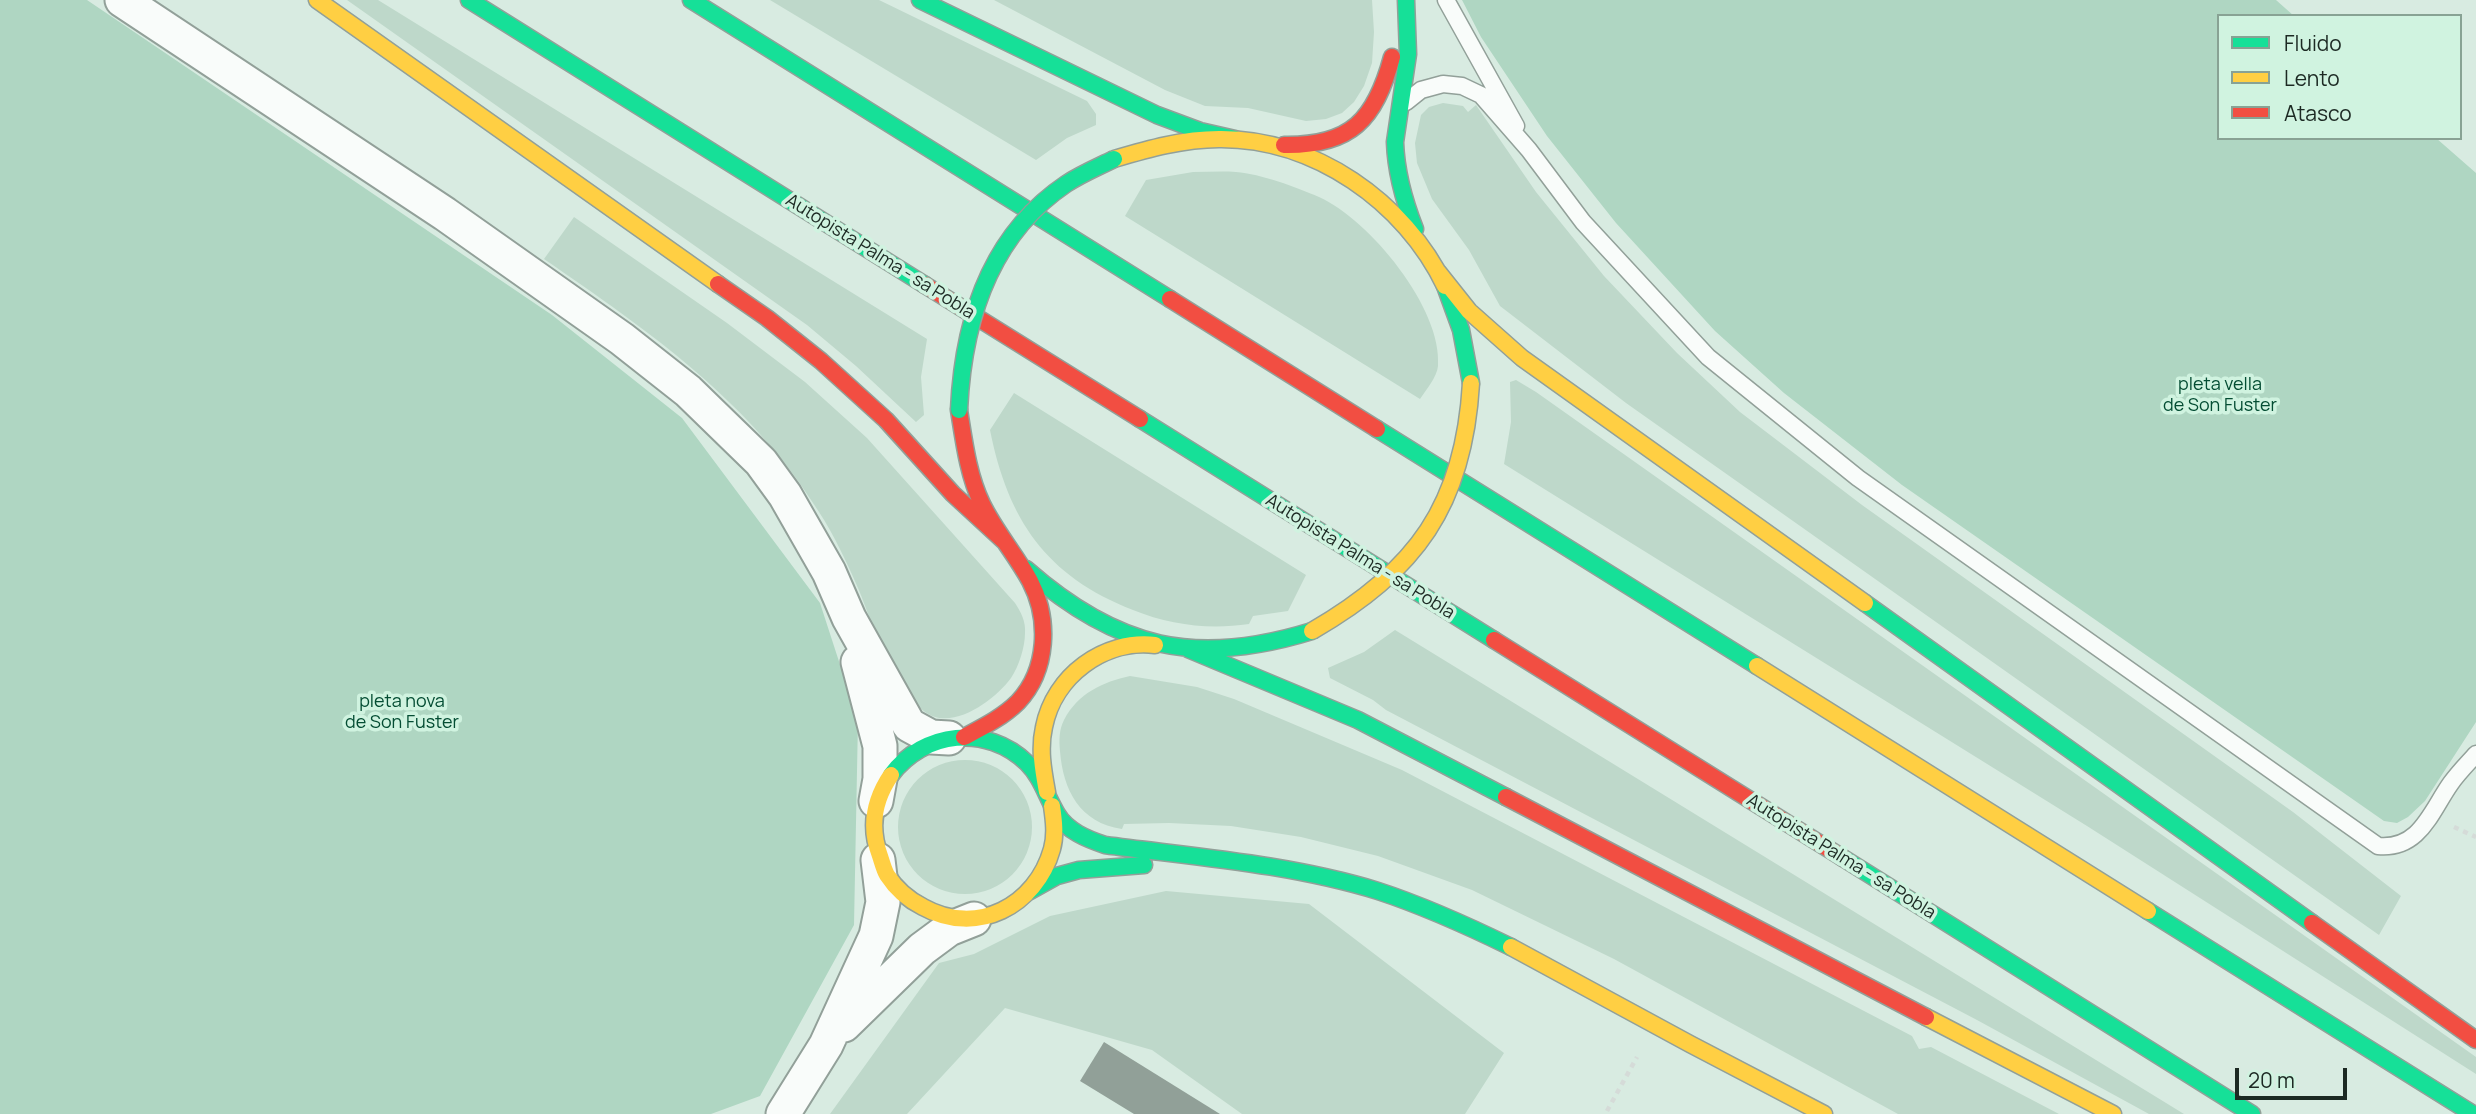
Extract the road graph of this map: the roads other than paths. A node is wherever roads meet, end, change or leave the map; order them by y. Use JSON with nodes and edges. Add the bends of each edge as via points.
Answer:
{"nodes":[{"id":1,"x":122,"y":0,"type":"edge"},
{"id":2,"x":317,"y":0,"type":"edge"},
{"id":3,"x":469,"y":0,"type":"edge"},
{"id":4,"x":691,"y":0,"type":"edge"},
{"id":5,"x":920,"y":0,"type":"edge"},
{"id":6,"x":1395,"y":0,"type":"edge"},
{"id":7,"x":1406,"y":0,"type":"edge"},
{"id":8,"x":1446,"y":0,"type":"edge"},
{"id":9,"x":1399,"y":115,"type":"junction"},
{"id":10,"x":1235,"y":139,"type":"junction"},
{"id":11,"x":1271,"y":145,"type":"junction"},
{"id":12,"x":1529,"y":150,"type":"junction"},
{"id":13,"x":1424,"y":250,"type":"junction"},
{"id":14,"x":1438,"y":272,"type":"junction"},
{"id":15,"x":1004,"y":541,"type":"junction"},
{"id":16,"x":1020,"y":563,"type":"junction"},
{"id":17,"x":849,"y":618,"type":"junction"},
{"id":18,"x":1161,"y":645,"type":"junction"},
{"id":19,"x":1188,"y":649,"type":"junction"},
{"id":20,"x":957,"y":737,"type":"junction"},
{"id":21,"x":2476,"y":754,"type":"edge"},
{"id":22,"x":1050,"y":799,"type":"junction"},
{"id":23,"x":876,"y":803,"type":"junction"},
{"id":24,"x":878,"y":860,"type":"junction"},
{"id":25,"x":1206,"y":860,"type":"junction"},
{"id":26,"x":1030,"y":891,"type":"junction"},
{"id":27,"x":974,"y":919,"type":"junction"},
{"id":28,"x":2476,"y":1040,"type":"edge"},
{"id":29,"x":826,"y":1045,"type":"junction"},
{"id":30,"x":783,"y":1114,"type":"edge"},
{"id":31,"x":1824,"y":1114,"type":"edge"},
{"id":32,"x":2113,"y":1114,"type":"edge"},
{"id":33,"x":2252,"y":1114,"type":"edge"},
{"id":34,"x":2473,"y":1114,"type":"edge"}],
"edges":[{"from":1,"to":17,"type":"street","via":[[445,214],[688,391],[761,462],[785,495]]},
{"from":2,"to":15,"type":"main road","via":[[767,318],[886,419],[953,494]]},
{"from":3,"to":33,"type":"main road","name":"Autopista Palma - sa Pobla"},
{"from":4,"to":34,"type":"main road"},
{"from":5,"to":10,"type":"main road","via":[[1157,115]]},
{"from":6,"to":11,"type":"main road","via":[[1387,79],[1365,118],[1331,141]]},
{"from":7,"to":9,"type":"main road","via":[[1410,45]]},
{"from":8,"to":12,"type":"lane"},
{"from":9,"to":12,"type":"lane","via":[[1406,102],[1422,90],[1462,86],[1481,95]]},
{"from":9,"to":13,"type":"main road","via":[[1397,174]]},
{"from":10,"to":11,"type":"main road"},
{"from":10,"to":15,"type":"main road","bridge":true,"via":[[1154,146],[1114,159],[1058,190],[1036,209],[1004,251],[976,304],[966,338],[959,410],[967,458],[982,503]]},
{"from":11,"to":13,"type":"main road","via":[[1310,157],[1369,191]]},
{"from":12,"to":21,"type":"lane","via":[[1583,222],[1647,293],[1708,357],[1789,424],[2378,846],[2392,847],[2415,836]]},
{"from":13,"to":14,"type":"main road"},
{"from":14,"to":19,"type":"main road","bridge":true,"via":[[1465,342],[1471,383],[1469,424],[1459,464],[1427,534],[1406,563],[1375,592],[1312,631],[1233,649]]},
{"from":14,"to":28,"type":"main road","via":[[1469,311],[1522,358]]},
{"from":15,"to":16,"type":"main road"},
{"from":16,"to":18,"type":"main road","via":[[1084,614]]},
{"from":16,"to":20,"type":"main road","via":[[1041,610],[1038,671],[1011,709]]},
{"from":17,"to":20,"type":"street","via":[[909,725],[931,737]]},
{"from":17,"to":23,"type":"street","via":[[880,746]]},
{"from":18,"to":19,"type":"main road"},
{"from":18,"to":22,"type":"main road","via":[[1128,644],[1100,653],[1068,680],[1048,710],[1043,728],[1041,765]]},
{"from":19,"to":32,"type":"main road","via":[[1358,720]]},
{"from":20,"to":22,"type":"main road","via":[[993,742],[1014,752],[1031,767]]},
{"from":20,"to":23,"type":"main road","via":[[934,741],[908,755],[888,777]]},
{"from":22,"to":25,"type":"main road","via":[[1061,821],[1098,843]]},
{"from":22,"to":26,"type":"main road","via":[[1053,848]]},
{"from":23,"to":24,"type":"main road","via":[[872,832]]},
{"from":24,"to":27,"type":"main road","via":[[893,886],[914,905],[943,917]]},
{"from":24,"to":29,"type":"street","via":[[883,902],[876,936]]},
{"from":25,"to":26,"type":"main road","via":[[1079,870]]},
{"from":25,"to":31,"type":"main road","via":[[1300,872],[1419,906],[1500,942]]},
{"from":26,"to":27,"type":"main road","via":[[1005,910]]},
{"from":27,"to":29,"type":"street","via":[[949,929],[922,949]]},
{"from":29,"to":30,"type":"street"}]}
